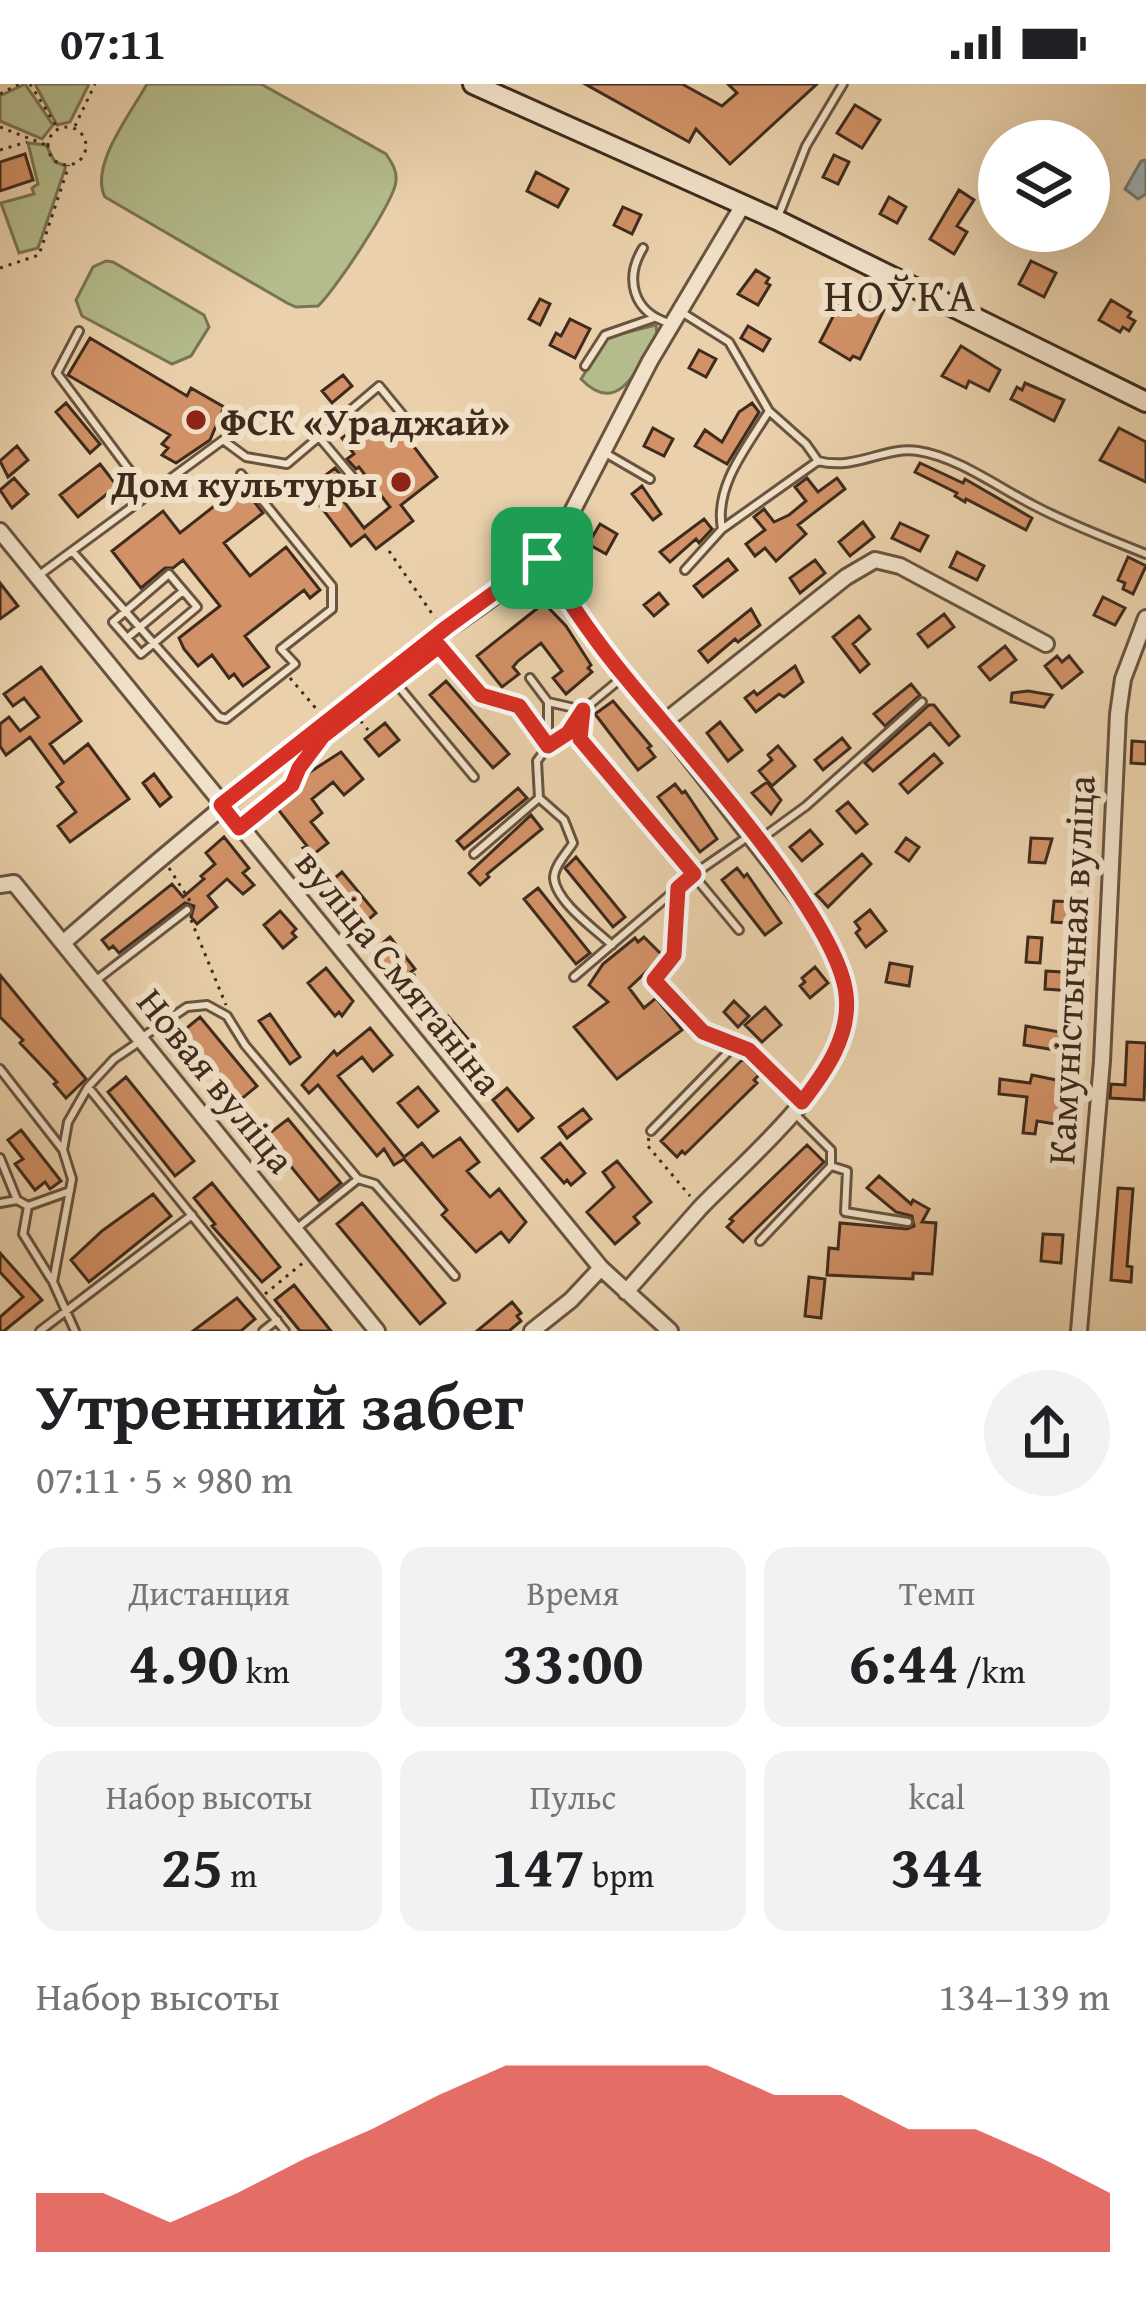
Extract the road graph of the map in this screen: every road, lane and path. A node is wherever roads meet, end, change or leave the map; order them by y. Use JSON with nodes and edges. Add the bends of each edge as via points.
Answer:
{"nodes":[{"id":1,"x":20,"y":84,"type":"edge"},
{"id":2,"x":30,"y":84,"type":"edge"},
{"id":3,"x":95,"y":84,"type":"edge"},
{"id":4,"x":473,"y":84,"type":"edge"},
{"id":5,"x":843,"y":84,"type":"edge"},
{"id":6,"x":0,"y":94,"type":"edge"},
{"id":7,"x":0,"y":127,"type":"edge"},
{"id":8,"x":73,"y":128,"type":"junction"},
{"id":9,"x":58,"y":129,"type":"junction"},
{"id":10,"x":30,"y":142,"type":"junction"},
{"id":11,"x":47,"y":145,"type":"junction"},
{"id":12,"x":0,"y":150,"type":"edge"},
{"id":13,"x":69,"y":165,"type":"junction"},
{"id":14,"x":743,"y":205,"type":"junction"},
{"id":15,"x":777,"y":220,"type":"junction"},
{"id":16,"x":643,"y":248,"type":"dead end"},
{"id":17,"x":0,"y":268,"type":"edge"},
{"id":18,"x":676,"y":317,"type":"junction"},
{"id":19,"x":654,"y":318,"type":"junction"},
{"id":20,"x":79,"y":331,"type":"dead end"},
{"id":21,"x":585,"y":366,"type":"dead end"},
{"id":22,"x":1146,"y":402,"type":"edge"},
{"id":23,"x":769,"y":411,"type":"junction"},
{"id":24,"x":402,"y":414,"type":"dead end"},
{"id":25,"x":319,"y":437,"type":"junction"},
{"id":26,"x":604,"y":452,"type":"junction"},
{"id":27,"x":818,"y":461,"type":"junction"},
{"id":28,"x":242,"y":474,"type":"dead end"},
{"id":29,"x":650,"y":478,"type":"dead end"},
{"id":30,"x":367,"y":494,"type":"dead end"},
{"id":31,"x":148,"y":495,"type":"junction"},
{"id":32,"x":722,"y":530,"type":"junction"},
{"id":33,"x":0,"y":531,"type":"edge"},
{"id":34,"x":389,"y":550,"type":"dead end"},
{"id":35,"x":72,"y":551,"type":"junction"},
{"id":36,"x":1146,"y":554,"type":"edge"},
{"id":37,"x":542,"y":558,"type":"junction"},
{"id":38,"x":685,"y":570,"type":"dead end"},
{"id":39,"x":35,"y":579,"type":"junction"},
{"id":40,"x":183,"y":591,"type":"junction"},
{"id":41,"x":125,"y":611,"type":"junction"},
{"id":42,"x":1146,"y":618,"type":"edge"},
{"id":43,"x":140,"y":628,"type":"junction"},
{"id":44,"x":127,"y":638,"type":"junction"},
{"id":45,"x":432,"y":638,"type":"junction"},
{"id":46,"x":154,"y":644,"type":"junction"},
{"id":47,"x":1046,"y":644,"type":"dead end"},
{"id":48,"x":285,"y":672,"type":"junction"},
{"id":49,"x":388,"y":674,"type":"junction"},
{"id":50,"x":624,"y":676,"type":"junction"},
{"id":51,"x":530,"y":678,"type":"dead end"},
{"id":52,"x":548,"y":702,"type":"junction"},
{"id":53,"x":922,"y":702,"type":"dead end"},
{"id":54,"x":583,"y":710,"type":"junction"},
{"id":55,"x":354,"y":712,"type":"dead end"},
{"id":56,"x":327,"y":722,"type":"junction"},
{"id":57,"x":663,"y":723,"type":"junction"},
{"id":58,"x":368,"y":730,"type":"dead end"},
{"id":59,"x":548,"y":746,"type":"junction"},
{"id":60,"x":311,"y":752,"type":"dead end"},
{"id":61,"x":474,"y":777,"type":"dead end"},
{"id":62,"x":539,"y":798,"type":"junction"},
{"id":63,"x":221,"y":805,"type":"junction"},
{"id":64,"x":239,"y":828,"type":"junction"},
{"id":65,"x":755,"y":838,"type":"junction"},
{"id":66,"x":473,"y":854,"type":"dead end"},
{"id":67,"x":161,"y":857,"type":"junction"},
{"id":68,"x":694,"y":874,"type":"junction"},
{"id":69,"x":0,"y":885,"type":"edge"},
{"id":70,"x":678,"y":888,"type":"junction"},
{"id":71,"x":187,"y":910,"type":"junction"},
{"id":72,"x":739,"y":930,"type":"dead end"},
{"id":73,"x":64,"y":942,"type":"junction"},
{"id":74,"x":612,"y":944,"type":"junction"},
{"id":75,"x":574,"y":977,"type":"dead end"},
{"id":76,"x":95,"y":982,"type":"junction"},
{"id":77,"x":226,"y":1016,"type":"junction"},
{"id":78,"x":141,"y":1039,"type":"junction"},
{"id":79,"x":740,"y":1045,"type":"junction"},
{"id":80,"x":0,"y":1069,"type":"edge"},
{"id":81,"x":88,"y":1087,"type":"junction"},
{"id":82,"x":798,"y":1107,"type":"junction"},
{"id":83,"x":651,"y":1131,"type":"joint"},
{"id":84,"x":63,"y":1150,"type":"junction"},
{"id":85,"x":0,"y":1158,"type":"edge"},
{"id":86,"x":831,"y":1166,"type":"junction"},
{"id":87,"x":358,"y":1179,"type":"junction"},
{"id":88,"x":70,"y":1191,"type":"junction"},
{"id":89,"x":17,"y":1200,"type":"junction"},
{"id":90,"x":0,"y":1203,"type":"edge"},
{"id":91,"x":28,"y":1206,"type":"junction"},
{"id":92,"x":702,"y":1207,"type":"junction"},
{"id":93,"x":192,"y":1215,"type":"junction"},
{"id":94,"x":908,"y":1222,"type":"dead end"},
{"id":95,"x":296,"y":1230,"type":"junction"},
{"id":96,"x":760,"y":1241,"type":"dead end"},
{"id":97,"x":314,"y":1253,"type":"junction"},
{"id":98,"x":601,"y":1268,"type":"junction"},
{"id":99,"x":455,"y":1276,"type":"dead end"},
{"id":100,"x":53,"y":1282,"type":"junction"},
{"id":101,"x":626,"y":1292,"type":"junction"},
{"id":102,"x":259,"y":1298,"type":"junction"},
{"id":103,"x":67,"y":1312,"type":"junction"},
{"id":104,"x":277,"y":1320,"type":"junction"},
{"id":105,"x":40,"y":1331,"type":"edge"},
{"id":106,"x":75,"y":1331,"type":"edge"},
{"id":107,"x":263,"y":1331,"type":"edge"},
{"id":108,"x":285,"y":1331,"type":"edge"},
{"id":109,"x":376,"y":1331,"type":"edge"},
{"id":110,"x":532,"y":1331,"type":"edge"},
{"id":111,"x":670,"y":1331,"type":"edge"},
{"id":112,"x":1079,"y":1331,"type":"edge"}],
"edges":[{"from":1,"to":6,"type":"path"},
{"from":2,"to":9,"type":"path"},
{"from":3,"to":8,"type":"path"},
{"from":4,"to":14,"type":"main road"},
{"from":5,"to":15,"type":"lane","via":[[806,146]]},
{"from":7,"to":10,"type":"path"},
{"from":8,"to":9,"type":"path"},
{"from":8,"to":13,"type":"path","via":[[86,148]]},
{"from":9,"to":11,"type":"path"},
{"from":10,"to":11,"type":"path"},
{"from":10,"to":12,"type":"path"},
{"from":11,"to":13,"type":"path","via":[[54,160]]},
{"from":13,"to":17,"type":"path","via":[[39,255]]},
{"from":14,"to":15,"type":"main road"},
{"from":14,"to":18,"type":"street"},
{"from":15,"to":22,"type":"main road"},
{"from":16,"to":19,"type":"lane","via":[[632,284]]},
{"from":18,"to":19,"type":"lane"},
{"from":18,"to":23,"type":"lane","via":[[729,342]]},
{"from":18,"to":26,"type":"street"},
{"from":19,"to":21,"type":"lane","via":[[605,335]]},
{"from":20,"to":31,"type":"lane","via":[[57,373]]},
{"from":23,"to":27,"type":"lane"},
{"from":23,"to":32,"type":"lane","via":[[718,508]]},
{"from":24,"to":25,"type":"lane","via":[[379,386]]},
{"from":25,"to":30,"type":"lane"},
{"from":25,"to":31,"type":"lane","via":[[287,464],[246,457],[223,440]]},
{"from":26,"to":29,"type":"lane"},
{"from":26,"to":37,"type":"street"},
{"from":27,"to":32,"type":"lane"},
{"from":27,"to":36,"type":"lane","via":[[860,463],[916,451]]},
{"from":28,"to":48,"type":"lane","via":[[332,586],[332,609],[281,649],[295,664]]},
{"from":31,"to":35,"type":"lane"},
{"from":32,"to":38,"type":"lane"},
{"from":33,"to":39,"type":"street","name":"вуліца Смятаніна"},
{"from":34,"to":45,"type":"path","via":[[436,616]]},
{"from":35,"to":39,"type":"lane"},
{"from":35,"to":41,"type":"lane"},
{"from":37,"to":45,"type":"street"},
{"from":37,"to":50,"type":"street"},
{"from":39,"to":63,"type":"street","name":"вуліца Смятаніна"},
{"from":40,"to":41,"type":"lane","via":[[169,574]]},
{"from":40,"to":43,"type":"lane"},
{"from":40,"to":46,"type":"lane","via":[[196,607]]},
{"from":41,"to":43,"type":"lane"},
{"from":41,"to":44,"type":"lane","via":[[113,622]]},
{"from":42,"to":112,"type":"street","name":"Камуністычная вуліца","via":[[1118,714]]},
{"from":43,"to":44,"type":"lane"},
{"from":43,"to":46,"type":"lane"},
{"from":44,"to":46,"type":"lane","via":[[141,654]]},
{"from":45,"to":49,"type":"street"},
{"from":45,"to":59,"type":"path","via":[[481,695],[519,706]]},
{"from":46,"to":48,"type":"lane","via":[[226,719]]},
{"from":47,"to":57,"type":"street","via":[[875,560]]},
{"from":48,"to":56,"type":"path"},
{"from":49,"to":56,"type":"street"},
{"from":49,"to":61,"type":"lane"},
{"from":50,"to":54,"type":"lane"},
{"from":50,"to":57,"type":"street"},
{"from":51,"to":52,"type":"lane"},
{"from":52,"to":54,"type":"lane"},
{"from":52,"to":59,"type":"lane"},
{"from":53,"to":65,"type":"lane","via":[[806,806]]},
{"from":54,"to":59,"type":"lane"},
{"from":54,"to":68,"type":"lane","via":[[580,739]]},
{"from":55,"to":58,"type":"path"},
{"from":56,"to":63,"type":"street"},
{"from":57,"to":65,"type":"street"},
{"from":59,"to":62,"type":"lane","via":[[536,761]]},
{"from":60,"to":64,"type":"path","via":[[292,785]]},
{"from":62,"to":66,"type":"lane"},
{"from":62,"to":74,"type":"lane","via":[[564,820],[573,843],[554,880]]},
{"from":63,"to":64,"type":"street","name":"вуліца Смятаніна"},
{"from":63,"to":67,"type":"street"},
{"from":64,"to":98,"type":"street","name":"вуліца Смятаніна"},
{"from":65,"to":68,"type":"lane"},
{"from":65,"to":82,"type":"street","via":[[817,922],[847,996],[835,1053]]},
{"from":67,"to":71,"type":"path","via":[[191,903]]},
{"from":67,"to":73,"type":"street"},
{"from":68,"to":70,"type":"lane"},
{"from":68,"to":72,"type":"lane"},
{"from":69,"to":73,"type":"street","name":"Новая вуліца","via":[[14,883]]},
{"from":70,"to":74,"type":"lane"},
{"from":70,"to":79,"type":"lane","via":[[674,955],[654,980],[703,1032]]},
{"from":71,"to":76,"type":"lane"},
{"from":71,"to":77,"type":"path"},
{"from":73,"to":76,"type":"street","name":"Новая вуліца"},
{"from":74,"to":75,"type":"lane"},
{"from":76,"to":78,"type":"street","name":"Новая вуліца"},
{"from":77,"to":78,"type":"lane","via":[[206,1004],[187,1007]]},
{"from":77,"to":87,"type":"lane"},
{"from":78,"to":81,"type":"lane"},
{"from":78,"to":95,"type":"street","name":"Новая вуліца"},
{"from":79,"to":82,"type":"lane"},
{"from":79,"to":83,"type":"lane"},
{"from":80,"to":84,"type":"lane"},
{"from":81,"to":84,"type":"lane"},
{"from":81,"to":93,"type":"lane"},
{"from":82,"to":86,"type":"lane","via":[[831,1150]]},
{"from":82,"to":92,"type":"street"},
{"from":83,"to":92,"type":"path","via":[[652,1154]]},
{"from":84,"to":88,"type":"lane"},
{"from":85,"to":89,"type":"lane"},
{"from":86,"to":94,"type":"lane","via":[[847,1171],[845,1212]]},
{"from":86,"to":96,"type":"lane"},
{"from":87,"to":95,"type":"lane"},
{"from":87,"to":99,"type":"lane","via":[[375,1184]]},
{"from":88,"to":91,"type":"lane"},
{"from":88,"to":100,"type":"lane"},
{"from":89,"to":90,"type":"lane"},
{"from":89,"to":91,"type":"lane"},
{"from":91,"to":100,"type":"lane","via":[[23,1234]]},
{"from":92,"to":101,"type":"street"},
{"from":93,"to":102,"type":"lane"},
{"from":93,"to":103,"type":"lane"},
{"from":95,"to":97,"type":"street","name":"Новая вуліца"},
{"from":97,"to":102,"type":"path"},
{"from":97,"to":109,"type":"street","name":"Новая вуліца"},
{"from":98,"to":101,"type":"street","name":"вуліца Смятаніна"},
{"from":98,"to":110,"type":"street"},
{"from":100,"to":103,"type":"lane"},
{"from":101,"to":111,"type":"street","name":"вуліца Смятаніна"},
{"from":102,"to":104,"type":"lane"},
{"from":103,"to":105,"type":"lane"},
{"from":103,"to":106,"type":"lane"},
{"from":104,"to":107,"type":"lane"},
{"from":104,"to":108,"type":"lane"}]}
